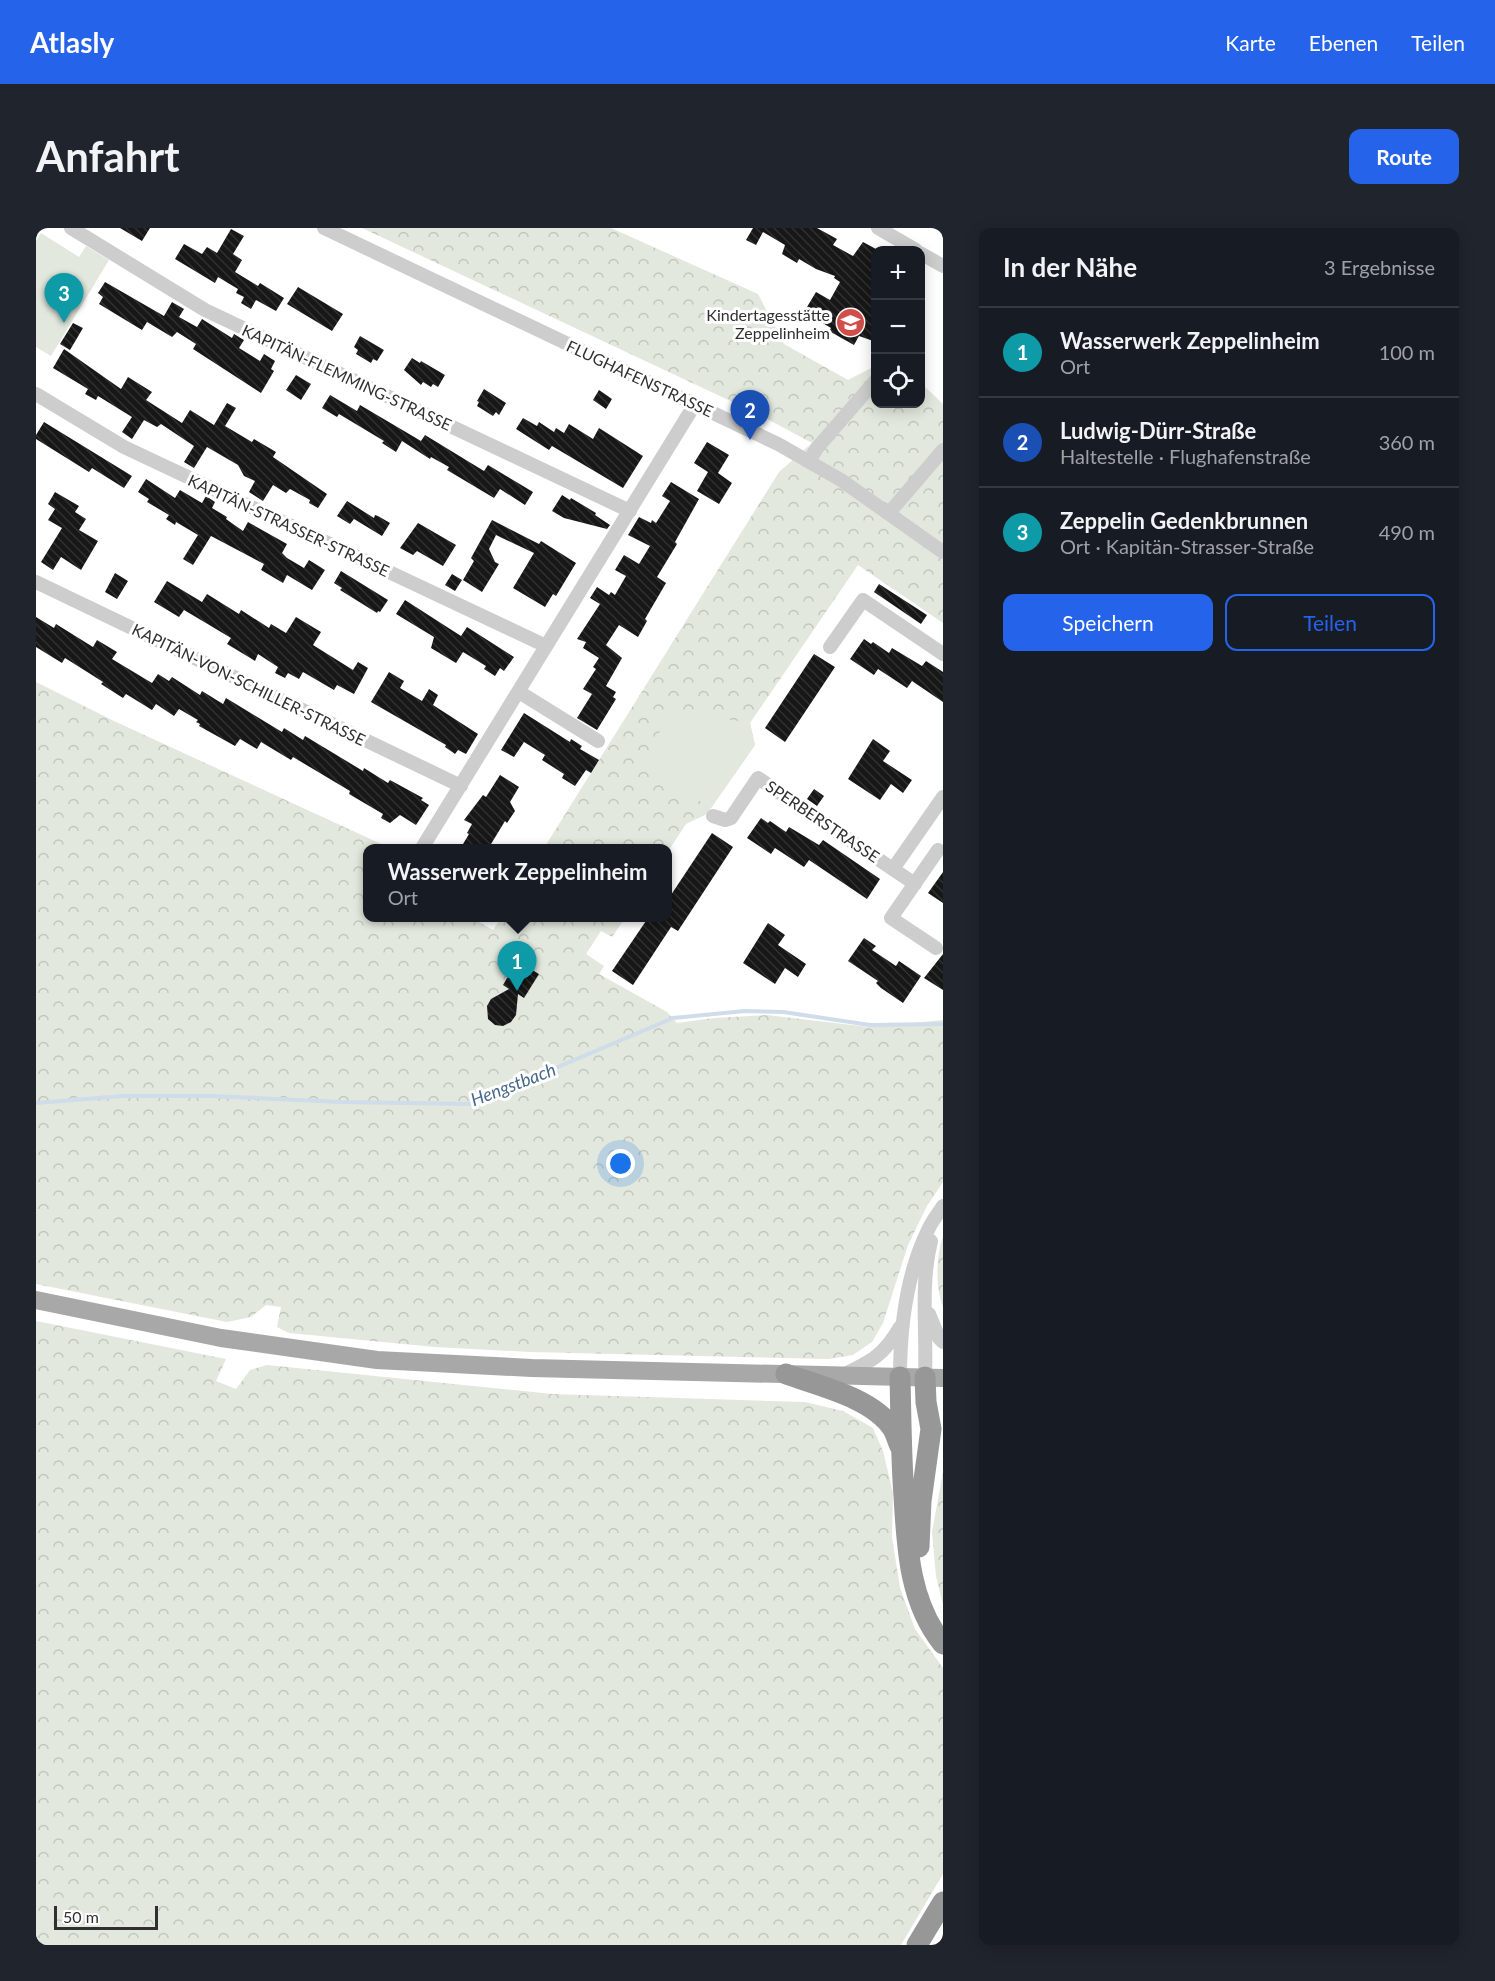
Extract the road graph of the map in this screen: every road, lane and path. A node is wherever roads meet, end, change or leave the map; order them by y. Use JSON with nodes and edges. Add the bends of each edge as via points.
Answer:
{"nodes":[{"id":1,"x":71,"y":228,"type":"edge"},
{"id":2,"x":324,"y":228,"type":"edge"},
{"id":3,"x":878,"y":228,"type":"edge"},
{"id":4,"x":909,"y":246,"type":"edge"},
{"id":5,"x":925,"y":255,"type":"edge"},
{"id":6,"x":943,"y":266,"type":"edge"},
{"id":7,"x":871,"y":386,"type":"edge"},
{"id":8,"x":36,"y":394,"type":"edge"},
{"id":9,"x":695,"y":404,"type":"junction"},
{"id":10,"x":943,"y":450,"type":"edge"},
{"id":11,"x":808,"y":461,"type":"junction"},
{"id":12,"x":630,"y":511,"type":"junction"},
{"id":13,"x":889,"y":513,"type":"junction"},
{"id":14,"x":943,"y":552,"type":"edge"},
{"id":15,"x":36,"y":582,"type":"edge"},
{"id":16,"x":546,"y":646,"type":"junction"},
{"id":17,"x":830,"y":647,"type":"dead end"},
{"id":18,"x":943,"y":654,"type":"edge"},
{"id":19,"x":519,"y":692,"type":"junction"},
{"id":20,"x":598,"y":741,"type":"dead end"},
{"id":21,"x":461,"y":786,"type":"junction"},
{"id":22,"x":943,"y":797,"type":"edge"},
{"id":23,"x":713,"y":816,"type":"dead end"},
{"id":24,"x":917,"y":836,"type":"junction"},
{"id":25,"x":425,"y":844,"type":"edge"},
{"id":26,"x":941,"y":852,"type":"edge"},
{"id":27,"x":893,"y":869,"type":"junction"},
{"id":28,"x":915,"y":884,"type":"junction"},
{"id":29,"x":936,"y":948,"type":"dead end"},
{"id":30,"x":942,"y":1208,"type":"edge"},
{"id":31,"x":36,"y":1300,"type":"edge"},
{"id":32,"x":925,"y":1307,"type":"junction"},
{"id":33,"x":903,"y":1323,"type":"junction"},
{"id":34,"x":943,"y":1342,"type":"edge"},
{"id":35,"x":786,"y":1374,"type":"junction"},
{"id":36,"x":843,"y":1375,"type":"junction"},
{"id":37,"x":900,"y":1377,"type":"junction"},
{"id":38,"x":934,"y":1377,"type":"edge"},
{"id":39,"x":943,"y":1410,"type":"edge"},
{"id":40,"x":931,"y":1429,"type":"junction"},
{"id":41,"x":901,"y":1449,"type":"junction"},
{"id":42,"x":943,"y":1627,"type":"edge"},
{"id":43,"x":943,"y":1644,"type":"edge"},
{"id":44,"x":943,"y":1902,"type":"edge"},
{"id":45,"x":917,"y":1945,"type":"edge"}],
"edges":[{"from":1,"to":12,"type":"street","name":"KAPITÄN-FLEMMING-STRASSE","via":[[205,310]]},
{"from":2,"to":9,"type":"street","name":"FLUGHAFENSTRASSE"},
{"from":3,"to":4,"type":"street"},
{"from":5,"to":6,"type":"street"},
{"from":7,"to":11,"type":"street"},
{"from":8,"to":16,"type":"street","name":"KAPITÄN-STRASSER-STRASSE","via":[[124,447]]},
{"from":9,"to":11,"type":"street","name":"FLUGHAFENSTRASSE"},
{"from":9,"to":12,"type":"street"},
{"from":10,"to":13,"type":"street"},
{"from":11,"to":13,"type":"street","name":"FLUGHAFENSTRASSE"},
{"from":12,"to":16,"type":"street"},
{"from":13,"to":14,"type":"street","name":"FLUGHAFENSTRASSE"},
{"from":15,"to":21,"type":"street","name":"KAPITÄN-VON-SCHILLER-STRASSE"},
{"from":16,"to":19,"type":"street"},
{"from":17,"to":18,"type":"street","via":[[863,600]]},
{"from":19,"to":20,"type":"street"},
{"from":19,"to":21,"type":"street"},
{"from":21,"to":25,"type":"street"},
{"from":22,"to":24,"type":"street"},
{"from":23,"to":27,"type":"street","name":"SPERBERSTRASSE","via":[[731,818],[758,777]]},
{"from":24,"to":26,"type":"street"},
{"from":24,"to":27,"type":"street"},
{"from":26,"to":28,"type":"street"},
{"from":27,"to":28,"type":"street","name":"SPERBERSTRASSE"},
{"from":28,"to":29,"type":"street","via":[[891,918]]},
{"from":30,"to":32,"type":"street","via":[[926,1260]]},
{"from":30,"to":33,"type":"street","via":[[929,1228],[911,1275]]},
{"from":31,"to":35,"type":"main road","via":[[221,1338],[377,1360]]},
{"from":32,"to":34,"type":"street"},
{"from":32,"to":38,"type":"street"},
{"from":33,"to":36,"type":"street","via":[[881,1354]]},
{"from":33,"to":37,"type":"street"},
{"from":35,"to":36,"type":"main road"},
{"from":35,"to":41,"type":"highway","via":[[864,1404],[893,1429]]},
{"from":36,"to":37,"type":"main road"},
{"from":37,"to":38,"type":"main road"},
{"from":37,"to":41,"type":"highway"},
{"from":38,"to":40,"type":"highway","via":[[926,1402]]},
{"from":39,"to":40,"type":"highway"},
{"from":40,"to":42,"type":"highway","via":[[921,1502],[919,1557],[928,1598]]},
{"from":41,"to":43,"type":"highway","via":[[911,1573],[917,1596]]},
{"from":44,"to":45,"type":"highway"}]}
